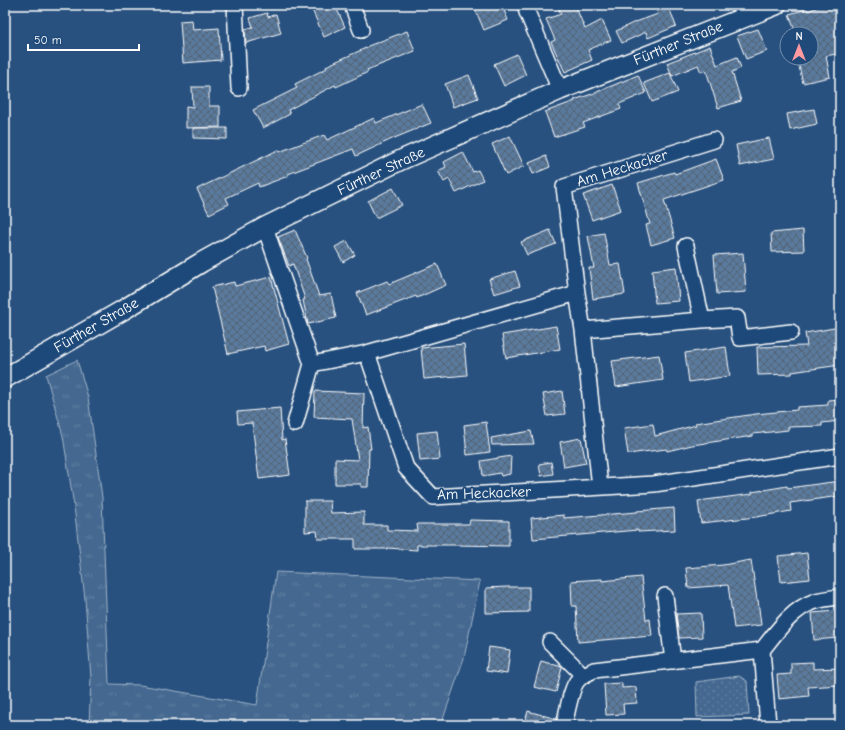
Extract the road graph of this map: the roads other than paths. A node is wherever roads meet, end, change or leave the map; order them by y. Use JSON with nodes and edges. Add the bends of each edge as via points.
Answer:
{"nodes":[{"id":1,"x":235,"y":5,"type":"edge"},
{"id":2,"x":352,"y":5,"type":"edge"},
{"id":3,"x":525,"y":5,"type":"edge"},
{"id":4,"x":776,"y":5,"type":"edge"},
{"id":5,"x":361,"y":30,"type":"dead end"},
{"id":6,"x":239,"y":88,"type":"dead end"},
{"id":7,"x":560,"y":90,"type":"junction"},
{"id":8,"x":714,"y":140,"type":"dead end"},
{"id":9,"x":265,"y":227,"type":"junction"},
{"id":10,"x":686,"y":246,"type":"dead end"},
{"id":11,"x":577,"y":293,"type":"junction"},
{"id":12,"x":702,"y":320,"type":"junction"},
{"id":13,"x":583,"y":330,"type":"junction"},
{"id":14,"x":791,"y":332,"type":"dead end"},
{"id":15,"x":367,"y":353,"type":"junction"},
{"id":16,"x":312,"y":364,"type":"junction"},
{"id":17,"x":5,"y":378,"type":"edge"},
{"id":18,"x":295,"y":424,"type":"dead end"},
{"id":19,"x":840,"y":456,"type":"edge"},
{"id":20,"x":600,"y":487,"type":"junction"},
{"id":21,"x":665,"y":596,"type":"dead end"},
{"id":22,"x":840,"y":597,"type":"edge"},
{"id":23,"x":550,"y":642,"type":"dead end"},
{"id":24,"x":762,"y":650,"type":"junction"},
{"id":25,"x":673,"y":661,"type":"junction"},
{"id":26,"x":584,"y":675,"type":"junction"},
{"id":27,"x":564,"y":725,"type":"edge"},
{"id":28,"x":768,"y":725,"type":"edge"}],
"edges":[{"from":1,"to":6,"type":"street"},
{"from":2,"to":5,"type":"street"},
{"from":3,"to":7,"type":"street"},
{"from":4,"to":7,"type":"street","name":"Fürther Straße"},
{"from":7,"to":9,"type":"street","name":"Fürther Straße","via":[[401,160]]},
{"from":8,"to":11,"type":"street","name":"Am Heckacker","via":[[564,187]]},
{"from":9,"to":16,"type":"street"},
{"from":9,"to":17,"type":"street","name":"Fürther Straße"},
{"from":10,"to":12,"type":"street"},
{"from":11,"to":13,"type":"street","name":"Am Heckacker"},
{"from":11,"to":15,"type":"street"},
{"from":12,"to":13,"type":"street"},
{"from":12,"to":14,"type":"street","via":[[737,318],[740,338]]},
{"from":13,"to":20,"type":"street","name":"Am Heckacker"},
{"from":15,"to":16,"type":"street"},
{"from":15,"to":20,"type":"street","name":"Am Heckacker","via":[[406,468],[433,497]]},
{"from":16,"to":18,"type":"street"},
{"from":19,"to":20,"type":"street","name":"Am Heckacker","via":[[654,484]]},
{"from":21,"to":25,"type":"street"},
{"from":22,"to":24,"type":"street","via":[[813,602],[802,607]]},
{"from":23,"to":26,"type":"street"},
{"from":24,"to":25,"type":"street"},
{"from":24,"to":28,"type":"street"},
{"from":25,"to":26,"type":"street","via":[[594,670]]},
{"from":26,"to":27,"type":"street","via":[[577,680],[572,690]]}]}
